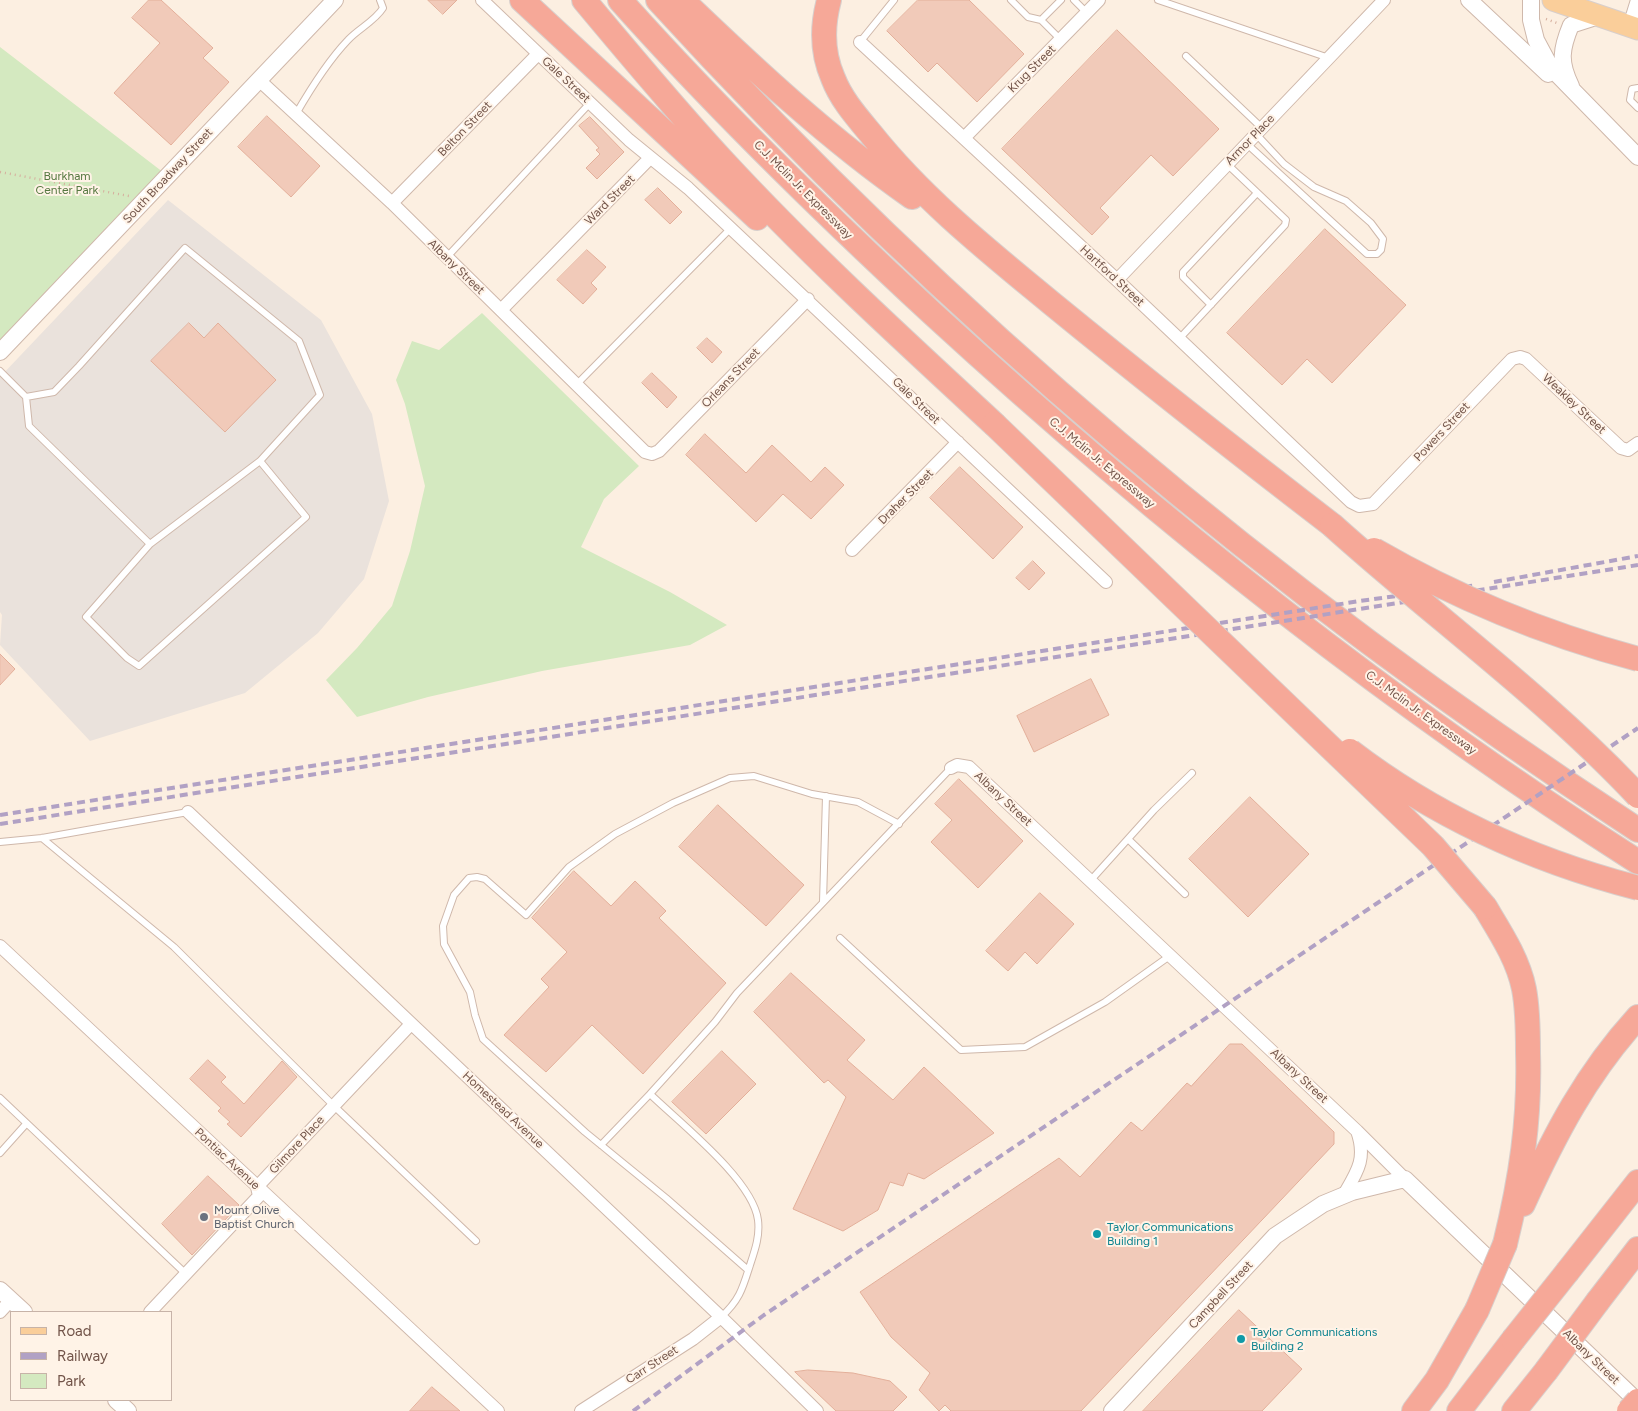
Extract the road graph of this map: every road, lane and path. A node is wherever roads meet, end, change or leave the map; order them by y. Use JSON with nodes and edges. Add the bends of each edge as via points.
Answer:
{"nodes":[{"id":1,"x":335,"y":0,"type":"edge"},
{"id":2,"x":380,"y":0,"type":"edge"},
{"id":3,"x":482,"y":0,"type":"edge"},
{"id":4,"x":522,"y":0,"type":"edge"},
{"id":5,"x":584,"y":0,"type":"edge"},
{"id":6,"x":620,"y":0,"type":"edge"},
{"id":7,"x":658,"y":0,"type":"edge"},
{"id":8,"x":682,"y":0,"type":"edge"},
{"id":9,"x":829,"y":0,"type":"edge"},
{"id":10,"x":894,"y":0,"type":"edge"},
{"id":11,"x":1011,"y":0,"type":"edge"},
{"id":12,"x":1061,"y":0,"type":"edge"},
{"id":13,"x":1074,"y":0,"type":"edge"},
{"id":14,"x":1099,"y":0,"type":"edge"},
{"id":15,"x":1158,"y":0,"type":"edge"},
{"id":16,"x":1384,"y":0,"type":"edge"},
{"id":17,"x":1469,"y":0,"type":"edge"},
{"id":18,"x":1530,"y":0,"type":"edge"},
{"id":19,"x":1637,"y":0,"type":"edge"},
{"id":20,"x":1550,"y":9,"type":"edge"},
{"id":21,"x":1087,"y":12,"type":"junction"},
{"id":22,"x":1599,"y":16,"type":"junction"},
{"id":23,"x":1041,"y":20,"type":"junction"},
{"id":24,"x":1559,"y":24,"type":"dead end"},
{"id":25,"x":1634,"y":27,"type":"edge"},
{"id":26,"x":1061,"y":40,"type":"junction"},
{"id":27,"x":860,"y":42,"type":"joint"},
{"id":28,"x":538,"y":54,"type":"junction"},
{"id":29,"x":1186,"y":56,"type":"dead end"},
{"id":30,"x":1329,"y":58,"type":"junction"},
{"id":31,"x":259,"y":80,"type":"junction"},
{"id":32,"x":1638,"y":88,"type":"edge"},
{"id":33,"x":1577,"y":96,"type":"junction"},
{"id":34,"x":590,"y":103,"type":"junction"},
{"id":35,"x":1638,"y":108,"type":"edge"},
{"id":36,"x":1592,"y":111,"type":"junction"},
{"id":37,"x":296,"y":114,"type":"junction"},
{"id":38,"x":1255,"y":136,"type":"junction"},
{"id":39,"x":964,"y":138,"type":"junction"},
{"id":40,"x":1638,"y":157,"type":"edge"},
{"id":41,"x":650,"y":158,"type":"junction"},
{"id":42,"x":1227,"y":164,"type":"junction"},
{"id":43,"x":0,"y":172,"type":"edge"},
{"id":44,"x":1257,"y":193,"type":"junction"},
{"id":45,"x":146,"y":199,"type":"junction"},
{"id":46,"x":392,"y":203,"type":"junction"},
{"id":47,"x":728,"y":224,"type":"junction"},
{"id":48,"x":985,"y":248,"type":"junction"},
{"id":49,"x":446,"y":258,"type":"junction"},
{"id":50,"x":838,"y":278,"type":"junction"},
{"id":51,"x":1117,"y":280,"type":"junction"},
{"id":52,"x":808,"y":300,"type":"junction"},
{"id":53,"x":1210,"y":305,"type":"junction"},
{"id":54,"x":501,"y":310,"type":"junction"},
{"id":55,"x":1179,"y":339,"type":"junction"},
{"id":56,"x":0,"y":352,"type":"edge"},
{"id":57,"x":1520,"y":357,"type":"joint"},
{"id":58,"x":0,"y":371,"type":"edge"},
{"id":59,"x":576,"y":385,"type":"junction"},
{"id":60,"x":26,"y":397,"type":"junction"},
{"id":61,"x":958,"y":442,"type":"junction"},
{"id":62,"x":1633,"y":446,"type":"edge"},
{"id":63,"x":652,"y":454,"type":"joint"},
{"id":64,"x":260,"y":461,"type":"junction"},
{"id":65,"x":1364,"y":506,"type":"joint"},
{"id":66,"x":1332,"y":525,"type":"junction"},
{"id":67,"x":150,"y":544,"type":"junction"},
{"id":68,"x":852,"y":550,"type":"dead end"},
{"id":69,"x":1106,"y":582,"type":"dead end"},
{"id":70,"x":1638,"y":658,"type":"edge"},
{"id":71,"x":1272,"y":690,"type":"junction"},
{"id":72,"x":952,"y":768,"type":"joint"},
{"id":73,"x":1192,"y":773,"type":"dead end"},
{"id":74,"x":826,"y":796,"type":"junction"},
{"id":75,"x":1638,"y":796,"type":"edge"},
{"id":76,"x":188,"y":812,"type":"joint"},
{"id":77,"x":899,"y":824,"type":"junction"},
{"id":78,"x":1638,"y":830,"type":"edge"},
{"id":79,"x":42,"y":838,"type":"junction"},
{"id":80,"x":1128,"y":839,"type":"junction"},
{"id":81,"x":0,"y":842,"type":"edge"},
{"id":82,"x":1638,"y":862,"type":"edge"},
{"id":83,"x":1091,"y":880,"type":"junction"},
{"id":84,"x":1638,"y":888,"type":"edge"},
{"id":85,"x":1185,"y":894,"type":"dead end"},
{"id":86,"x":823,"y":902,"type":"junction"},
{"id":87,"x":840,"y":938,"type":"dead end"},
{"id":88,"x":0,"y":946,"type":"edge"},
{"id":89,"x":1171,"y":955,"type":"junction"},
{"id":90,"x":1638,"y":1017,"type":"edge"},
{"id":91,"x":411,"y":1024,"type":"junction"},
{"id":92,"x":650,"y":1094,"type":"junction"},
{"id":93,"x":0,"y":1098,"type":"edge"},
{"id":94,"x":334,"y":1106,"type":"junction"},
{"id":95,"x":26,"y":1124,"type":"junction"},
{"id":96,"x":1357,"y":1131,"type":"junction"},
{"id":97,"x":602,"y":1145,"type":"junction"},
{"id":98,"x":0,"y":1153,"type":"edge"},
{"id":99,"x":1405,"y":1179,"type":"junction"},
{"id":100,"x":1638,"y":1182,"type":"edge"},
{"id":101,"x":257,"y":1187,"type":"junction"},
{"id":102,"x":1343,"y":1196,"type":"junction"},
{"id":103,"x":476,"y":1241,"type":"dead end"},
{"id":104,"x":1505,"y":1244,"type":"junction"},
{"id":105,"x":1638,"y":1249,"type":"edge"},
{"id":106,"x":748,"y":1270,"type":"junction"},
{"id":107,"x":186,"y":1274,"type":"junction"},
{"id":108,"x":4,"y":1300,"type":"edge"},
{"id":109,"x":22,"y":1311,"type":"edge"},
{"id":110,"x":151,"y":1311,"type":"edge"},
{"id":111,"x":722,"y":1317,"type":"junction"},
{"id":112,"x":117,"y":1401,"type":"edge"},
{"id":113,"x":1638,"y":1401,"type":"edge"},
{"id":114,"x":128,"y":1411,"type":"edge"},
{"id":115,"x":498,"y":1411,"type":"edge"},
{"id":116,"x":581,"y":1411,"type":"edge"},
{"id":117,"x":816,"y":1411,"type":"edge"},
{"id":118,"x":1112,"y":1411,"type":"edge"},
{"id":119,"x":1414,"y":1411,"type":"edge"},
{"id":120,"x":1459,"y":1411,"type":"edge"},
{"id":121,"x":1514,"y":1411,"type":"edge"},
{"id":122,"x":1629,"y":1411,"type":"edge"}],
"edges":[{"from":1,"to":31,"type":"street","name":"South Broadway Street"},
{"from":2,"to":37,"type":"lane","via":[[380,13],[336,53]]},
{"from":3,"to":28,"type":"street","name":"Gale Street"},
{"from":4,"to":50,"type":"highway","via":[[768,227]]},
{"from":5,"to":50,"type":"highway","via":[[723,161]]},
{"from":6,"to":82,"type":"highway","name":"C.J. Mclin Jr. Expressway","via":[[739,126],[866,251],[1001,376],[1105,466],[1326,644],[1426,717]]},
{"from":7,"to":78,"type":"highway","name":"C.J. Mclin Jr. Expressway","via":[[820,169],[993,334],[1080,410],[1272,570],[1506,742]]},
{"from":8,"to":48,"type":"highway","via":[[764,79],[888,181]]},
{"from":9,"to":48,"type":"highway","via":[[824,43],[832,78],[844,100],[896,166]]},
{"from":10,"to":27,"type":"lane"},
{"from":11,"to":23,"type":"lane","via":[[1028,17]]},
{"from":12,"to":23,"type":"lane"},
{"from":13,"to":21,"type":"lane"},
{"from":14,"to":21,"type":"street","name":"Krug Street"},
{"from":15,"to":30,"type":"lane"},
{"from":16,"to":30,"type":"street","name":"Armor Place"},
{"from":17,"to":36,"type":"street"},
{"from":18,"to":33,"type":"street","via":[[1531,20],[1542,55]]},
{"from":19,"to":25,"type":"street"},
{"from":20,"to":22,"type":"main road"},
{"from":20,"to":24,"type":"path"},
{"from":21,"to":26,"type":"street","name":"Krug Street"},
{"from":22,"to":25,"type":"main road"},
{"from":22,"to":33,"type":"street","via":[[1571,25],[1562,45],[1565,72]]},
{"from":23,"to":26,"type":"lane"},
{"from":26,"to":39,"type":"street","name":"Krug Street"},
{"from":27,"to":39,"type":"street","name":"Hartford Street"},
{"from":28,"to":34,"type":"street","name":"Gale Street"},
{"from":28,"to":46,"type":"street","name":"Belton Street"},
{"from":29,"to":38,"type":"lane"},
{"from":30,"to":38,"type":"street","name":"Armor Place"},
{"from":31,"to":37,"type":"street","name":"Albany Street"},
{"from":31,"to":45,"type":"street","name":"South Broadway Street"},
{"from":32,"to":35,"type":"lane","via":[[1632,89],[1630,100]]},
{"from":33,"to":36,"type":"street"},
{"from":34,"to":41,"type":"street","name":"Gale Street"},
{"from":34,"to":49,"type":"lane"},
{"from":36,"to":40,"type":"street"},
{"from":37,"to":46,"type":"street","name":"Albany Street"},
{"from":38,"to":38,"type":"lane","via":[[1367,254],[1377,254],[1381,250],[1383,238],[1371,223],[1346,201],[1314,187]]},
{"from":38,"to":42,"type":"street","name":"Armor Place"},
{"from":39,"to":51,"type":"street","name":"Hartford Street"},
{"from":41,"to":47,"type":"street"},
{"from":41,"to":54,"type":"street","name":"Ward Street"},
{"from":42,"to":44,"type":"lane"},
{"from":42,"to":51,"type":"street","name":"Armor Place"},
{"from":43,"to":45,"type":"path"},
{"from":44,"to":53,"type":"lane","via":[[1183,272],[1182,277]]},
{"from":44,"to":53,"type":"lane","via":[[1286,220],[1285,225]]},
{"from":45,"to":56,"type":"street","name":"South Broadway Street"},
{"from":46,"to":49,"type":"street","name":"Albany Street"},
{"from":47,"to":52,"type":"street","name":"Gale Street"},
{"from":47,"to":59,"type":"lane"},
{"from":48,"to":66,"type":"highway","via":[[1174,404]]},
{"from":49,"to":54,"type":"street","name":"Albany Street"},
{"from":50,"to":71,"type":"highway","bridge":true},
{"from":51,"to":55,"type":"street","name":"Hartford Street"},
{"from":52,"to":61,"type":"street","name":"Gale Street"},
{"from":52,"to":63,"type":"street","name":"Orleans Street","via":[[659,451]]},
{"from":53,"to":55,"type":"lane"},
{"from":54,"to":59,"type":"street","name":"Albany Street"},
{"from":55,"to":65,"type":"street","name":"Hartford Street","via":[[1351,502]]},
{"from":57,"to":62,"type":"street","name":"Weakley Street","via":[[1620,448]]},
{"from":57,"to":65,"type":"street","name":"Powers Street","via":[[1512,359],[1473,398],[1379,499]]},
{"from":58,"to":60,"type":"lane"},
{"from":59,"to":63,"type":"street","name":"Albany Street","via":[[645,452]]},
{"from":60,"to":64,"type":"lane","via":[[54,392],[186,248],[299,341],[320,395]]},
{"from":60,"to":67,"type":"lane","via":[[29,426]]},
{"from":61,"to":68,"type":"street","name":"Draher Street"},
{"from":61,"to":69,"type":"street","name":"Gale Street"},
{"from":64,"to":67,"type":"lane"},
{"from":64,"to":67,"type":"lane","via":[[306,517],[139,666],[86,617]]},
{"from":66,"to":70,"type":"highway","bridge":true,"via":[[1452,592],[1595,647]]},
{"from":66,"to":75,"type":"highway","bridge":true,"via":[[1407,591],[1518,680]]},
{"from":71,"to":84,"type":"highway","bridge":true,"via":[[1362,760],[1449,815],[1542,858]]},
{"from":71,"to":104,"type":"highway","bridge":true,"via":[[1433,846],[1484,907],[1512,958],[1523,988],[1528,1022],[1530,1089],[1516,1201]]},
{"from":72,"to":77,"type":"lane"},
{"from":72,"to":83,"type":"street","name":"Albany Street","via":[[957,765],[969,767]]},
{"from":73,"to":80,"type":"lane"},
{"from":74,"to":77,"type":"lane","via":[[858,802]]},
{"from":74,"to":86,"type":"lane"},
{"from":74,"to":97,"type":"lane","via":[[754,776],[730,778],[615,834],[569,866],[526,915],[485,879],[469,878],[454,895],[443,926],[444,944],[470,992],[483,1039]]},
{"from":76,"to":79,"type":"lane"},
{"from":76,"to":91,"type":"street","name":"Homestead Avenue"},
{"from":77,"to":86,"type":"lane"},
{"from":79,"to":81,"type":"lane"},
{"from":79,"to":94,"type":"lane","via":[[174,947]]},
{"from":80,"to":83,"type":"lane"},
{"from":80,"to":85,"type":"lane"},
{"from":83,"to":89,"type":"street","name":"Albany Street"},
{"from":86,"to":92,"type":"lane","via":[[737,993]]},
{"from":87,"to":89,"type":"lane","via":[[961,1050],[1024,1047],[1104,1002]]},
{"from":88,"to":101,"type":"street","name":"Pontiac Avenue"},
{"from":89,"to":96,"type":"street","name":"Albany Street"},
{"from":90,"to":104,"type":"highway","via":[[1588,1079],[1552,1142]]},
{"from":91,"to":94,"type":"street","name":"Gilmore Place"},
{"from":91,"to":111,"type":"street","name":"Homestead Avenue"},
{"from":92,"to":97,"type":"lane"},
{"from":92,"to":106,"type":"lane","via":[[738,1178],[749,1194],[755,1206],[758,1232]]},
{"from":93,"to":95,"type":"lane"},
{"from":94,"to":101,"type":"street","name":"Gilmore Place"},
{"from":94,"to":103,"type":"lane"},
{"from":95,"to":98,"type":"lane"},
{"from":95,"to":107,"type":"lane"},
{"from":96,"to":99,"type":"street","name":"Albany Street"},
{"from":96,"to":102,"type":"street","via":[[1362,1155]]},
{"from":97,"to":106,"type":"lane"},
{"from":99,"to":102,"type":"street","name":"Campbell Street"},
{"from":99,"to":113,"type":"street","name":"Albany Street"},
{"from":100,"to":120,"type":"highway","bridge":true},
{"from":101,"to":107,"type":"street","name":"Gilmore Place","via":[[259,1196]]},
{"from":101,"to":115,"type":"street","name":"Pontiac Avenue"},
{"from":102,"to":118,"type":"street","name":"Campbell Street","via":[[1300,1218],[1275,1236]]},
{"from":104,"to":119,"type":"highway","bridge":true,"via":[[1477,1310],[1437,1380]]},
{"from":105,"to":121,"type":"highway","bridge":true},
{"from":106,"to":111,"type":"lane","via":[[735,1305]]},
{"from":107,"to":110,"type":"street","name":"Gilmore Place"},
{"from":108,"to":109,"type":"street"},
{"from":111,"to":116,"type":"street","name":"Carr Street"},
{"from":111,"to":117,"type":"street","name":"Homestead Avenue"},
{"from":112,"to":114,"type":"street"},
{"from":113,"to":122,"type":"highway","bridge":true}]}
